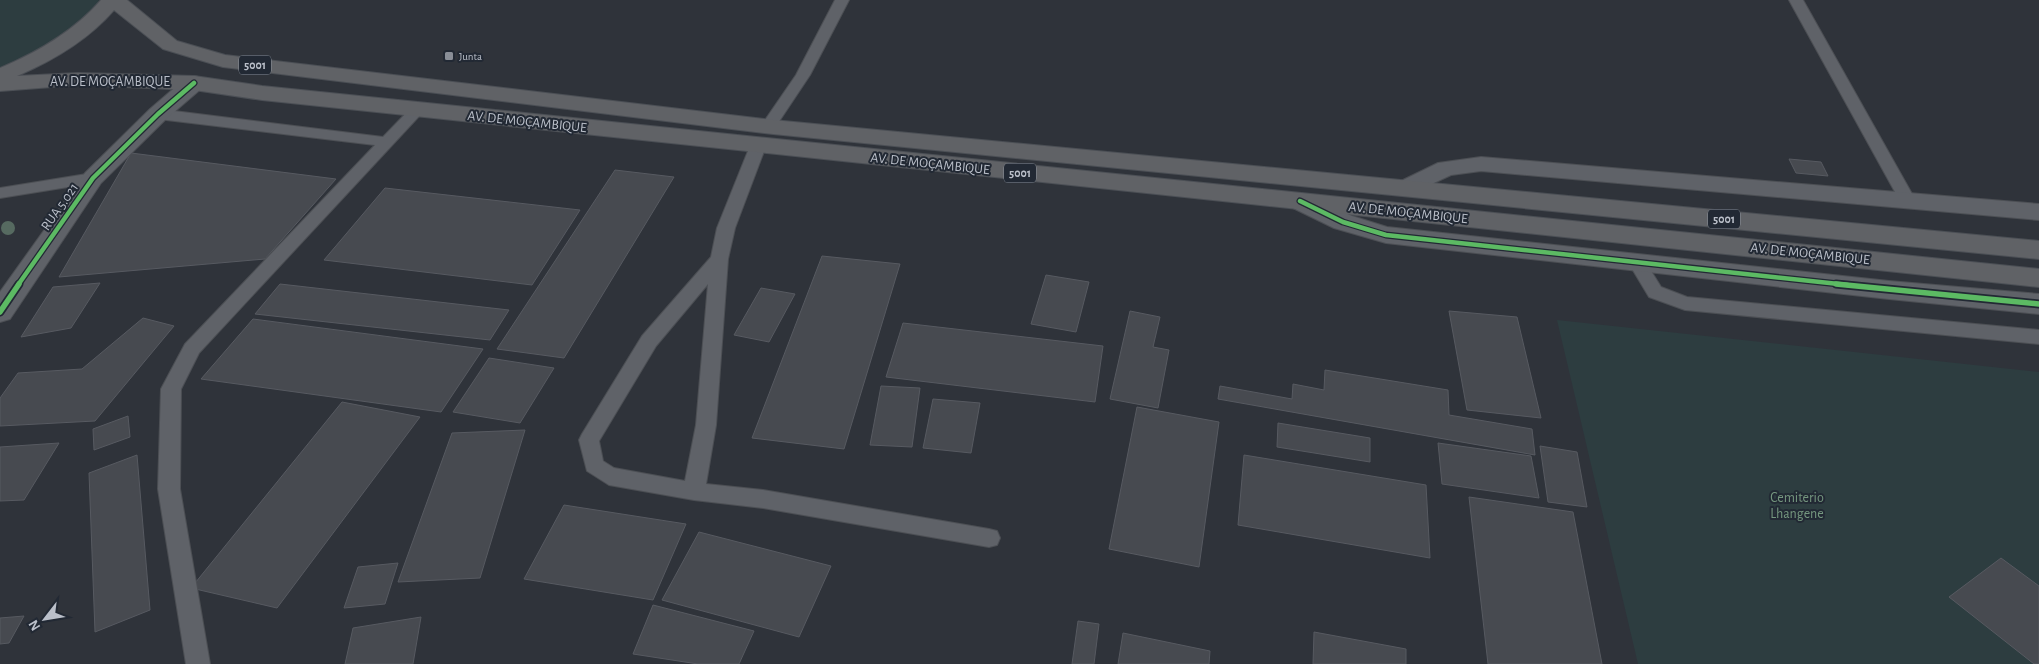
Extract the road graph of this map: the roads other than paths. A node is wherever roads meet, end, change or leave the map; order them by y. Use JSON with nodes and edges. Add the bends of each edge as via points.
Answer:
{"nodes":[{"id":1,"x":113,"y":0,"type":"edge"},
{"id":2,"x":842,"y":0,"type":"edge"},
{"id":3,"x":1796,"y":0,"type":"edge"},
{"id":4,"x":0,"y":76,"type":"edge"},
{"id":5,"x":194,"y":83,"type":"junction"},
{"id":6,"x":0,"y":84,"type":"edge"},
{"id":7,"x":417,"y":110,"type":"junction"},
{"id":8,"x":158,"y":114,"type":"junction"},
{"id":9,"x":763,"y":136,"type":"junction"},
{"id":10,"x":386,"y":142,"type":"junction"},
{"id":11,"x":93,"y":178,"type":"junction"},
{"id":12,"x":1408,"y":187,"type":"junction"},
{"id":13,"x":0,"y":193,"type":"edge"},
{"id":14,"x":1300,"y":201,"type":"junction"},
{"id":15,"x":1908,"y":201,"type":"junction"},
{"id":16,"x":2039,"y":212,"type":"edge"},
{"id":17,"x":2039,"y":250,"type":"edge"},
{"id":18,"x":719,"y":259,"type":"junction"},
{"id":19,"x":1637,"y":262,"type":"junction"},
{"id":20,"x":2039,"y":278,"type":"edge"},
{"id":21,"x":2039,"y":304,"type":"edge"},
{"id":22,"x":0,"y":312,"type":"edge"},
{"id":23,"x":2039,"y":337,"type":"edge"},
{"id":24,"x":694,"y":491,"type":"junction"},
{"id":25,"x":989,"y":538,"type":"dead end"},
{"id":26,"x":198,"y":664,"type":"edge"}],
"edges":[{"from":1,"to":4,"type":"highway","name":"AV. DE MOÇAMBIQUE","number":"5001","via":[[96,20],[66,43]]},
{"from":1,"to":9,"type":"highway","name":"AV. DE MOÇAMBIQUE","number":"5001","via":[[170,45],[223,61]]},
{"from":2,"to":9,"type":"lane","via":[[803,76]]},
{"from":3,"to":15,"type":"lane"},
{"from":5,"to":6,"type":"highway","name":"AV. DE MOÇAMBIQUE","number":"5001","via":[[78,79]]},
{"from":5,"to":7,"type":"highway","name":"AV. DE MOÇAMBIQUE","number":"5001"},
{"from":5,"to":8,"type":"street","name":"RUA 5.021"},
{"from":7,"to":9,"type":"highway","name":"AV. DE MOÇAMBIQUE","number":"5001"},
{"from":7,"to":10,"type":"lane"},
{"from":8,"to":10,"type":"lane"},
{"from":8,"to":11,"type":"street","name":"RUA 5.021"},
{"from":9,"to":12,"type":"highway","name":"AV. DE MOÇAMBIQUE","number":"5001"},
{"from":9,"to":14,"type":"highway","name":"AV. DE MOÇAMBIQUE","number":"5001"},
{"from":9,"to":18,"type":"lane","via":[[726,228]]},
{"from":10,"to":26,"type":"lane","via":[[192,349],[171,389],[169,489]]},
{"from":11,"to":13,"type":"lane"},
{"from":11,"to":22,"type":"street","name":"RUA 5.021"},
{"from":12,"to":15,"type":"street","via":[[1446,168],[1481,164]]},
{"from":12,"to":17,"type":"highway","name":"AV. DE MOÇAMBIQUE","number":"5001"},
{"from":14,"to":19,"type":"street","via":[[1343,222],[1386,235]]},
{"from":14,"to":20,"type":"highway","name":"AV. DE MOÇAMBIQUE","number":"5001"},
{"from":15,"to":16,"type":"street"},
{"from":18,"to":24,"type":"lane","via":[[706,425]]},
{"from":18,"to":24,"type":"lane","via":[[649,341],[589,440],[594,465],[609,476]]},
{"from":19,"to":21,"type":"street"},
{"from":19,"to":23,"type":"lane","via":[[1654,292],[1685,304]]},
{"from":24,"to":25,"type":"lane","via":[[763,499]]}]}
